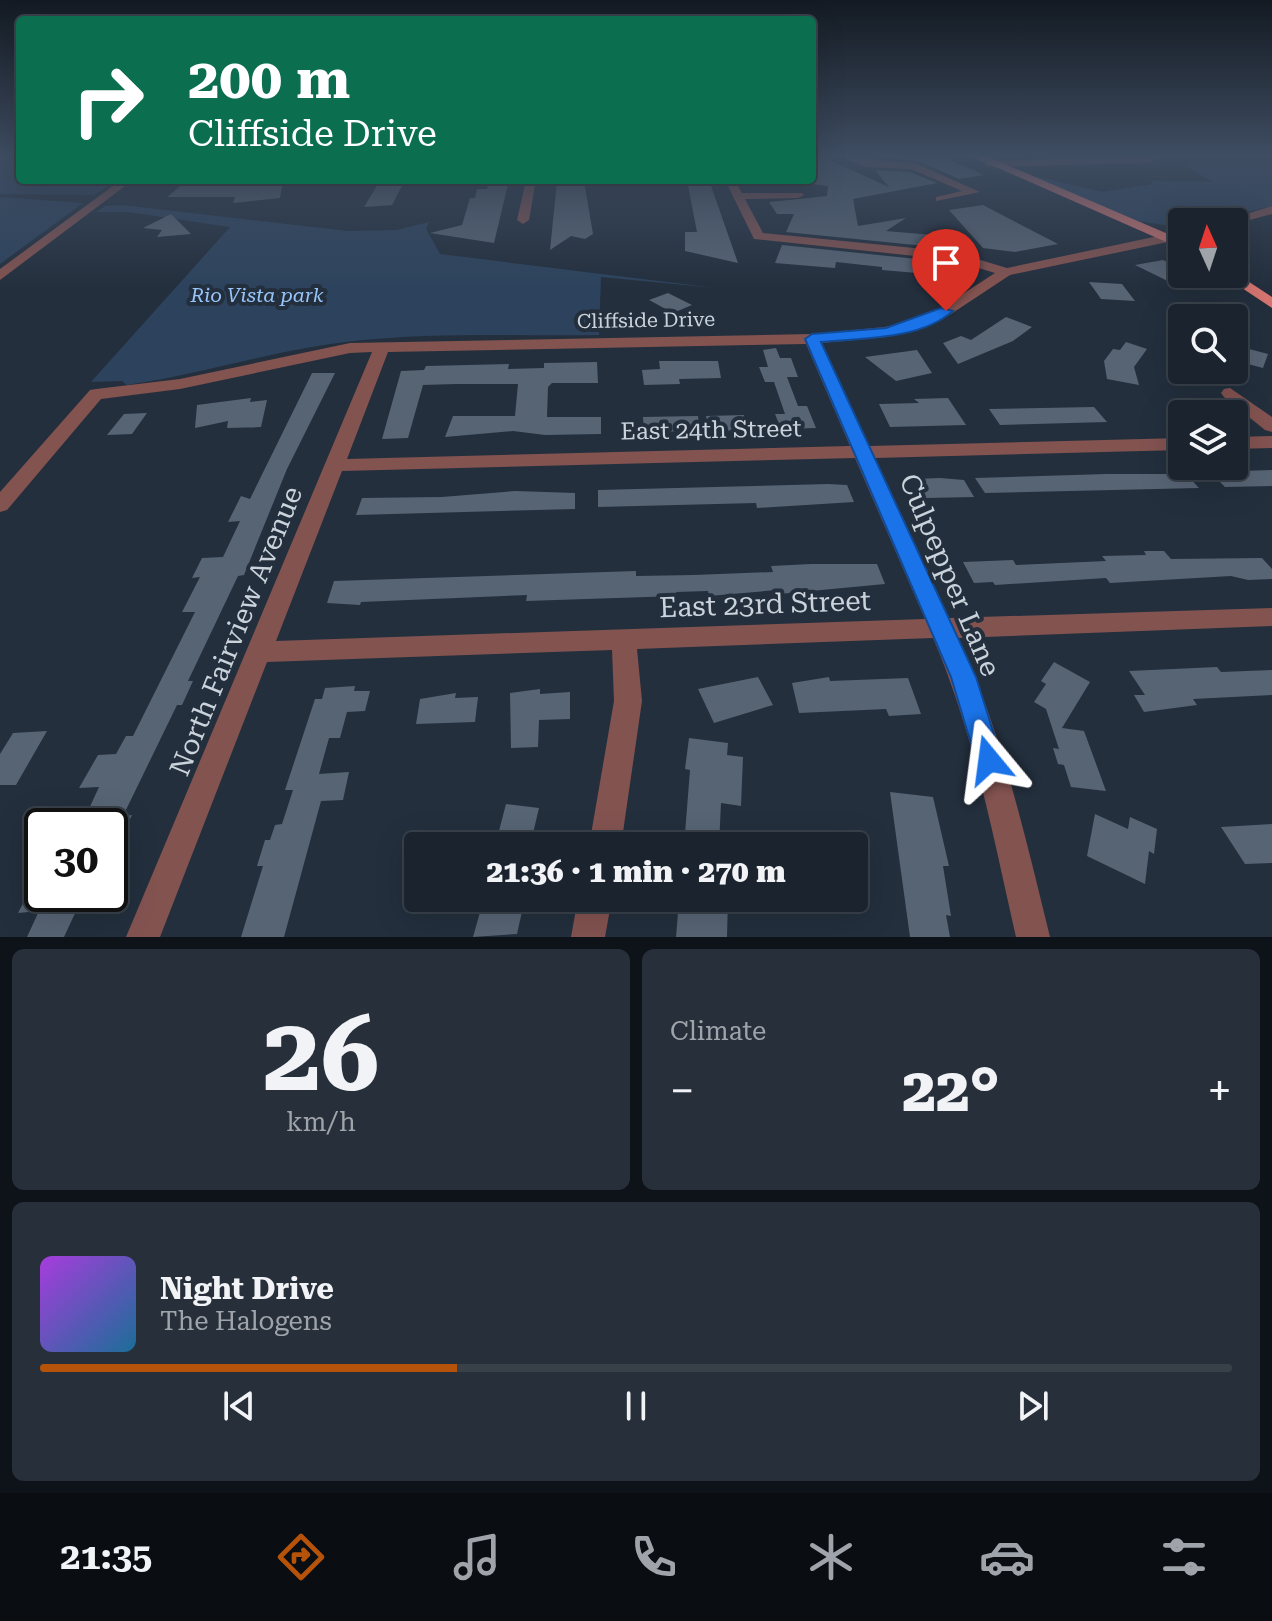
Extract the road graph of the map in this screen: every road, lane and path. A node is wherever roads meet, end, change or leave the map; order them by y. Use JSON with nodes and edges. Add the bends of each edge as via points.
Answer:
{"nodes":[{"id":1,"x":102,"y":200,"type":"edge"},
{"id":2,"x":527,"y":200,"type":"edge"},
{"id":3,"x":740,"y":200,"type":"edge"},
{"id":4,"x":1078,"y":200,"type":"edge"},
{"id":5,"x":1272,"y":210,"type":"edge"},
{"id":6,"x":1248,"y":216,"type":"edge"},
{"id":7,"x":523,"y":220,"type":"dead end"},
{"id":8,"x":1168,"y":236,"type":"edge"},
{"id":9,"x":1168,"y":242,"type":"edge"},
{"id":10,"x":1070,"y":257,"type":"junction"},
{"id":11,"x":1091,"y":267,"type":"dead end"},
{"id":12,"x":1006,"y":272,"type":"junction"},
{"id":13,"x":0,"y":276,"type":"edge"},
{"id":14,"x":1248,"y":288,"type":"edge"},
{"id":15,"x":1272,"y":304,"type":"edge"},
{"id":16,"x":812,"y":339,"type":"junction"},
{"id":17,"x":382,"y":347,"type":"junction"},
{"id":18,"x":1230,"y":393,"type":"dead end"},
{"id":19,"x":1272,"y":426,"type":"edge"},
{"id":20,"x":1272,"y":442,"type":"edge"},
{"id":21,"x":1248,"y":443,"type":"edge"},
{"id":22,"x":1168,"y":444,"type":"edge"},
{"id":23,"x":864,"y":452,"type":"junction"},
{"id":24,"x":336,"y":465,"type":"junction"},
{"id":25,"x":0,"y":505,"type":"edge"},
{"id":26,"x":1272,"y":617,"type":"edge"},
{"id":27,"x":941,"y":628,"type":"junction"},
{"id":28,"x":624,"y":640,"type":"junction"},
{"id":29,"x":259,"y":652,"type":"junction"},
{"id":30,"x":607,"y":832,"type":"edge"},
{"id":31,"x":592,"y":912,"type":"edge"},
{"id":32,"x":1039,"y":936,"type":"edge"},
{"id":33,"x":143,"y":937,"type":"edge"},
{"id":34,"x":588,"y":937,"type":"edge"}],
"edges":[{"from":1,"to":13,"type":"street"},
{"from":2,"to":7,"type":"street"},
{"from":3,"to":12,"type":"street","via":[[758,236],[954,256]]},
{"from":4,"to":8,"type":"main road"},
{"from":5,"to":6,"type":"street"},
{"from":9,"to":10,"type":"street","name":"Cliffside Drive"},
{"from":10,"to":11,"type":"street"},
{"from":10,"to":12,"type":"street","name":"Cliffside Drive"},
{"from":12,"to":16,"type":"street","name":"Cliffside Drive","via":[[918,323],[886,332]]},
{"from":14,"to":15,"type":"main road"},
{"from":16,"to":17,"type":"street","name":"Cliffside Drive","via":[[707,334]]},
{"from":16,"to":23,"type":"street","name":"Culpepper Lane"},
{"from":17,"to":24,"type":"street","name":"North Fairview Avenue"},
{"from":17,"to":25,"type":"street","name":"Cliffside Drive","via":[[317,353],[180,384],[96,394]]},
{"from":18,"to":19,"type":"street"},
{"from":20,"to":21,"type":"street"},
{"from":22,"to":23,"type":"street","name":"East 24th Street"},
{"from":23,"to":24,"type":"street","name":"East 24th Street"},
{"from":23,"to":27,"type":"street","name":"Culpepper Lane"},
{"from":24,"to":29,"type":"street","name":"North Fairview Avenue"},
{"from":26,"to":27,"type":"street","name":"East 23rd Street"},
{"from":27,"to":28,"type":"street","name":"East 23rd Street"},
{"from":27,"to":32,"type":"street","name":"Culpepper Lane","via":[[981,729]]},
{"from":28,"to":29,"type":"street","name":"East 23rd Street"},
{"from":28,"to":30,"type":"street","via":[[628,701]]},
{"from":29,"to":33,"type":"street","name":"North Fairview Avenue"},
{"from":31,"to":34,"type":"street"}]}
